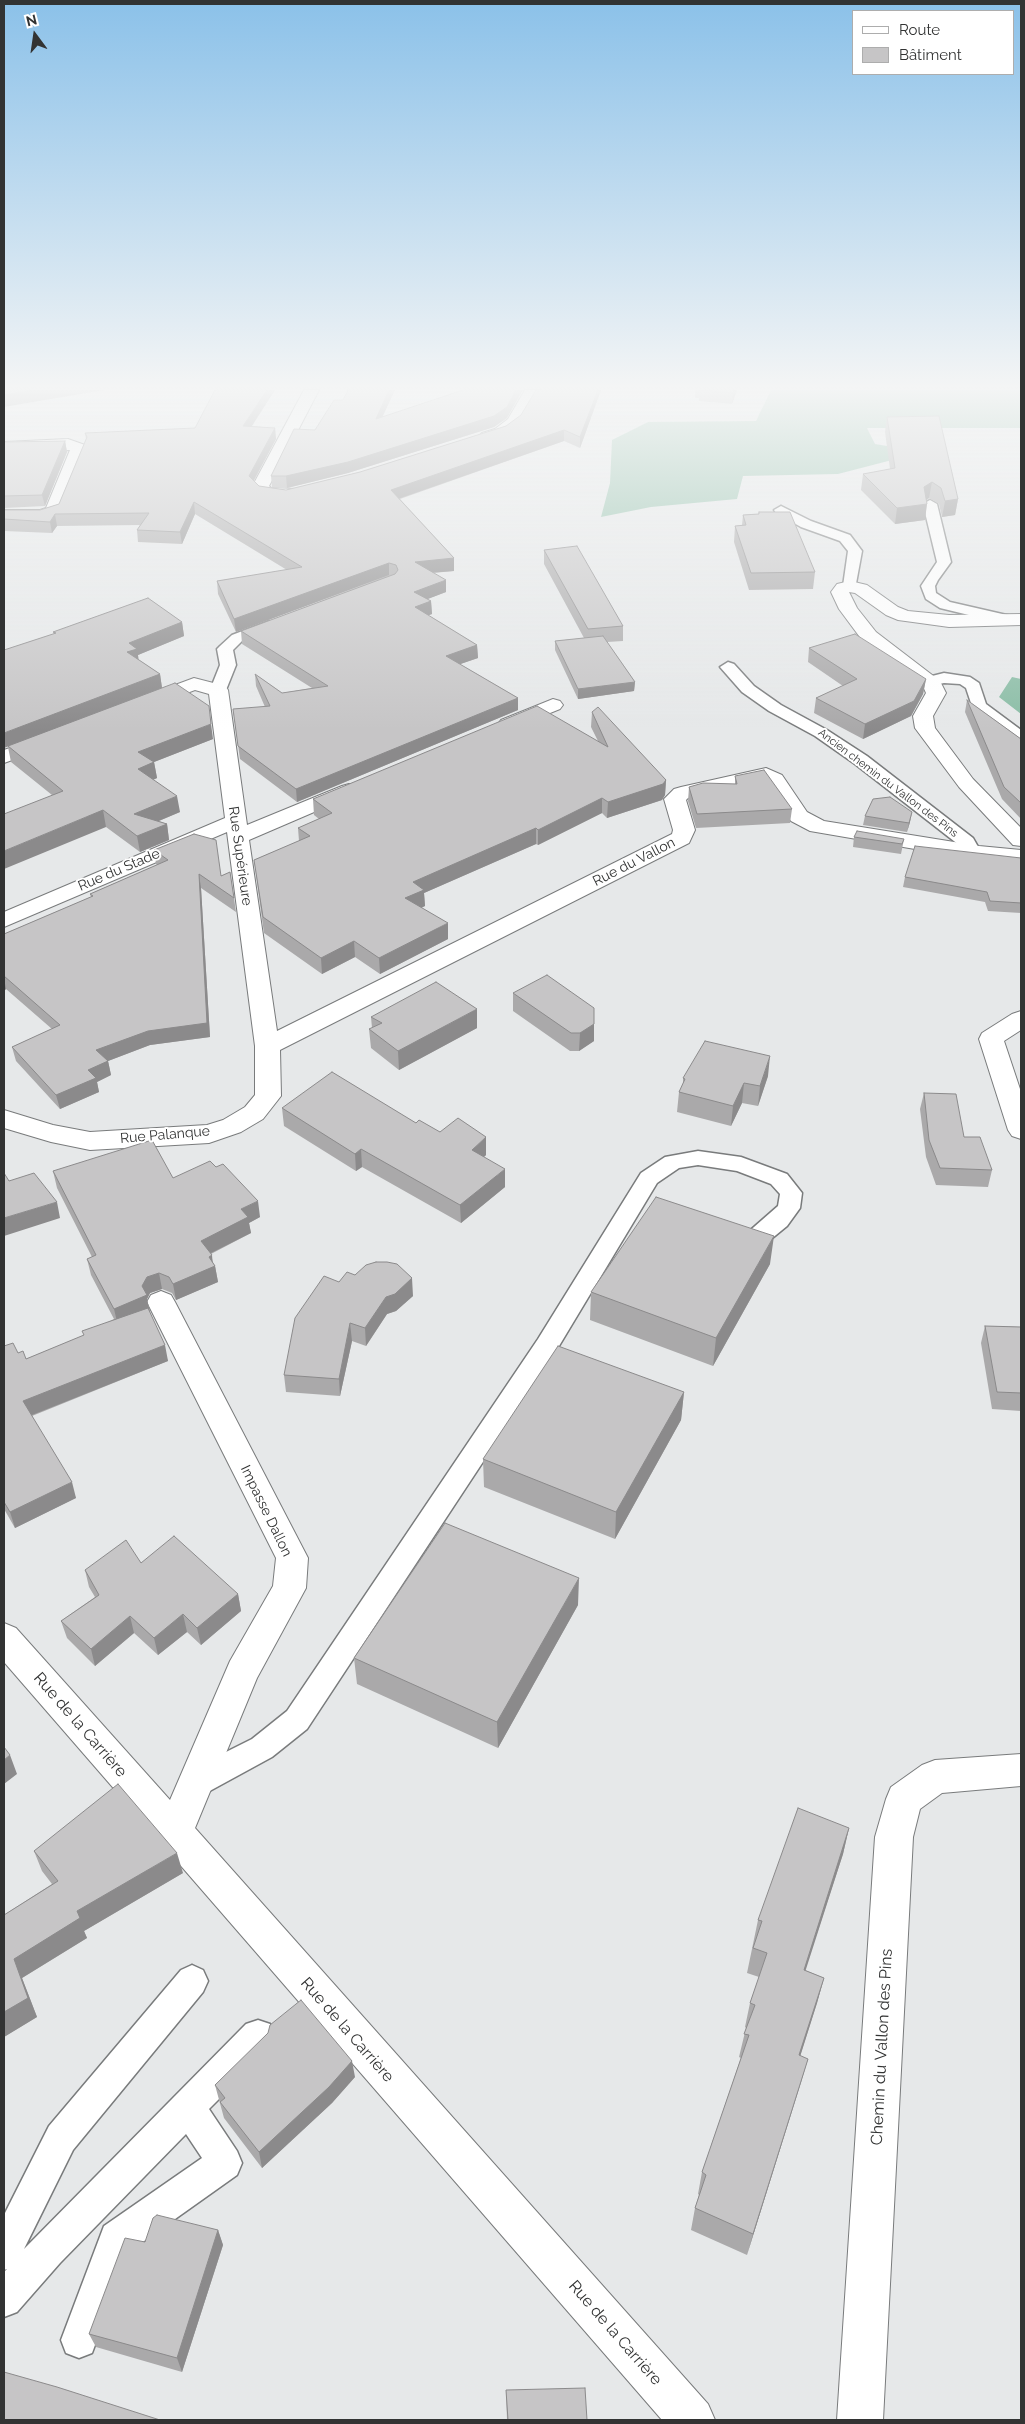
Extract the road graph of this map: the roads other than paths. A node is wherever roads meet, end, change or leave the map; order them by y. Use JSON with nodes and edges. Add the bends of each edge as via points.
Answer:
{"nodes":[{"id":1,"x":56,"y":503,"type":"edge"},
{"id":2,"x":930,"y":504,"type":"dead end"},
{"id":3,"x":781,"y":510,"type":"edge"},
{"id":4,"x":4,"y":515,"type":"edge"},
{"id":5,"x":850,"y":586,"type":"junction"},
{"id":6,"x":1014,"y":619,"type":"edge"},
{"id":7,"x":282,"y":621,"type":"edge"},
{"id":8,"x":728,"y":667,"type":"dead end"},
{"id":9,"x":930,"y":680,"type":"junction"},
{"id":10,"x":218,"y":690,"type":"junction"},
{"id":11,"x":553,"y":705,"type":"dead end"},
{"id":12,"x":131,"y":709,"type":"edge"},
{"id":13,"x":490,"y":732,"type":"edge"},
{"id":14,"x":58,"y":736,"type":"edge"},
{"id":15,"x":1020,"y":737,"type":"edge"},
{"id":16,"x":4,"y":758,"type":"edge"},
{"id":17,"x":364,"y":784,"type":"edge"},
{"id":18,"x":236,"y":829,"type":"junction"},
{"id":19,"x":1021,"y":840,"type":"edge"},
{"id":20,"x":972,"y":852,"type":"junction"},
{"id":21,"x":1021,"y":857,"type":"edge"},
{"id":22,"x":4,"y":920,"type":"edge"},
{"id":23,"x":1021,"y":1019,"type":"edge"},
{"id":24,"x":267,"y":1046,"type":"junction"},
{"id":25,"x":4,"y":1119,"type":"edge"},
{"id":26,"x":1021,"y":1130,"type":"edge"},
{"id":27,"x":746,"y":1247,"type":"edge"},
{"id":28,"x":161,"y":1302,"type":"dead end"},
{"id":29,"x":4,"y":1638,"type":"edge"},
{"id":30,"x":1021,"y":1770,"type":"edge"},
{"id":31,"x":195,"y":1782,"type":"junction"},
{"id":32,"x":174,"y":1833,"type":"junction"},
{"id":33,"x":192,"y":1982,"type":"dead end"},
{"id":34,"x":258,"y":2036,"type":"dead end"},
{"id":35,"x":188,"y":2107,"type":"junction"},
{"id":36,"x":4,"y":2252,"type":"edge"},
{"id":37,"x":4,"y":2299,"type":"edge"},
{"id":38,"x":78,"y":2340,"type":"dead end"},
{"id":39,"x":692,"y":2420,"type":"edge"},
{"id":40,"x":860,"y":2420,"type":"edge"}],
"edges":[{"from":1,"to":4,"type":"street","via":[[53,511],[42,515]]},
{"from":2,"to":6,"type":"lane","via":[[944,562],[931,579],[929,594],[944,606]]},
{"from":3,"to":5,"type":"lane","via":[[806,524],[845,538],[856,551]]},
{"from":5,"to":6,"type":"street","via":[[861,589],[904,616],[949,621]]},
{"from":5,"to":9,"type":"street","via":[[840,592],[848,609],[869,636]]},
{"from":7,"to":10,"type":"lane","via":[[237,638],[225,649],[228,664]]},
{"from":8,"to":20,"type":"lane","name":"Ancien chemin du Vallon des Pins","via":[[748,689],[768,703],[822,733],[861,760],[967,842]]},
{"from":9,"to":15,"type":"lane","via":[[964,680],[973,686],[979,706]]},
{"from":9,"to":19,"type":"street","via":[[936,692],[923,716],[925,728],[966,783]]},
{"from":10,"to":12,"type":"street","via":[[194,684]]},
{"from":10,"to":18,"type":"street","name":"Rue Supérieure"},
{"from":11,"to":13,"type":"street"},
{"from":14,"to":16,"type":"street"},
{"from":17,"to":18,"type":"street","name":"Rue du Stade"},
{"from":18,"to":22,"type":"street","name":"Rue du Stade"},
{"from":18,"to":24,"type":"street","name":"Rue Supérieure"},
{"from":20,"to":21,"type":"street","name":"Rue du Vallon"},
{"from":20,"to":24,"type":"street","name":"Rue du Vallon","via":[[818,826],[799,816],[775,779],[766,774],[681,793],[675,799],[684,830],[682,838]]},
{"from":23,"to":26,"type":"street","via":[[990,1039]]},
{"from":24,"to":25,"type":"street","name":"Rue Palanque","via":[[268,1096],[254,1113],[232,1126],[208,1134],[90,1142]]},
{"from":27,"to":31,"type":"lane","via":[[789,1208],[791,1193],[778,1179],[741,1164],[698,1158],[673,1162],[649,1178],[547,1345],[297,1720],[262,1748]]},
{"from":28,"to":31,"type":"street","name":"Impasse Dallon","via":[[292,1558],[289,1588],[242,1672]]},
{"from":29,"to":32,"type":"street","name":"Rue de la Carrière"},
{"from":30,"to":40,"type":"street","name":"Chemin du Vallon des Pins","via":[[936,1777],[904,1799],[894,1837]]},
{"from":31,"to":32,"type":"street","name":"Impasse Dallon"},
{"from":32,"to":39,"type":"street","name":"Rue de la Carrière"},
{"from":33,"to":36,"type":"lane","via":[[61,2138]]},
{"from":34,"to":35,"type":"lane"},
{"from":35,"to":37,"type":"lane","via":[[47,2250]]},
{"from":35,"to":38,"type":"lane","via":[[225,2163],[117,2240]]}]}
